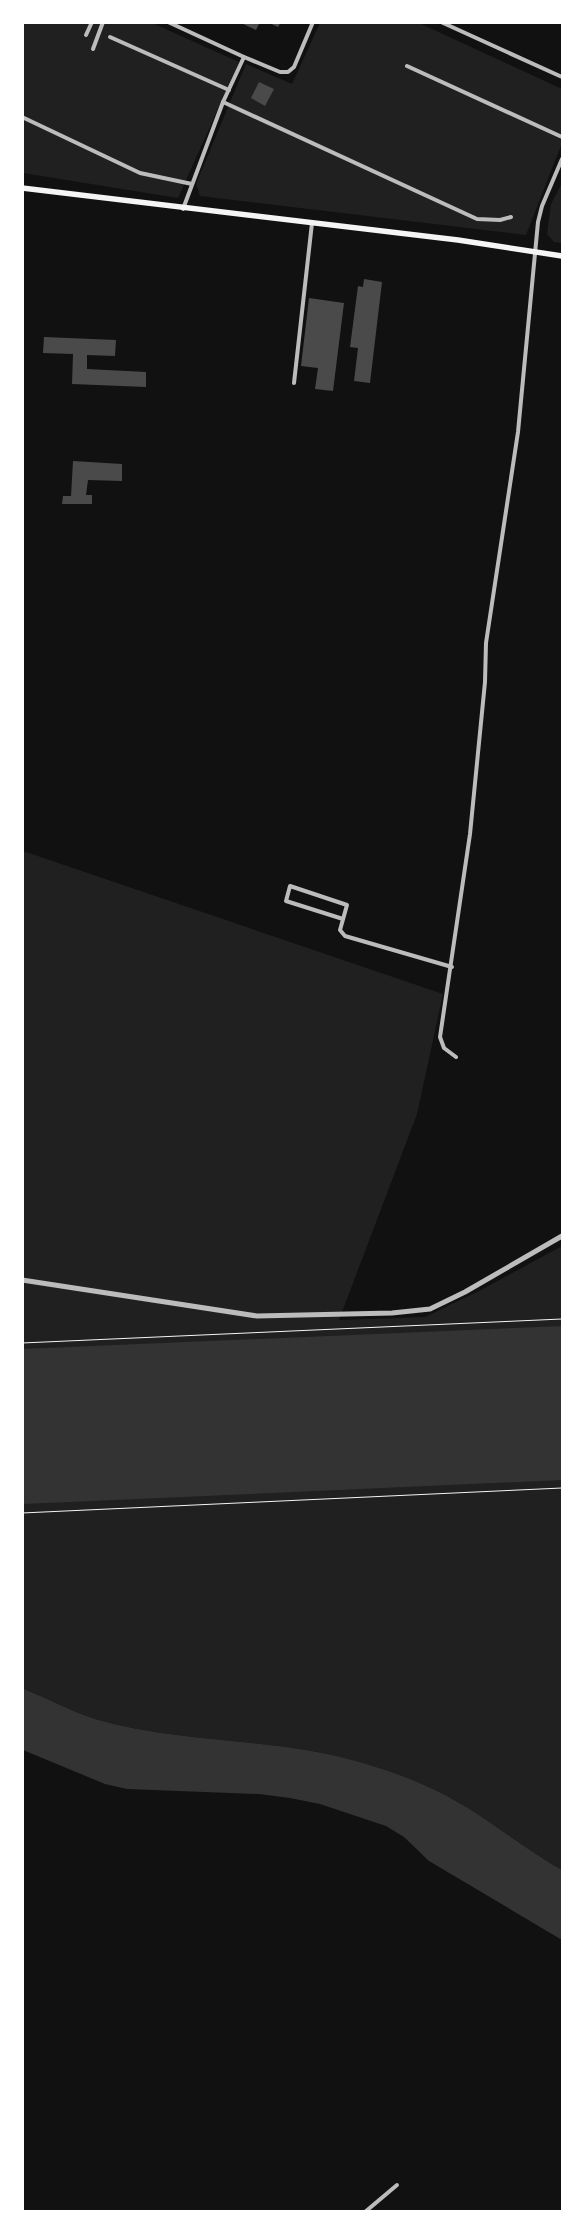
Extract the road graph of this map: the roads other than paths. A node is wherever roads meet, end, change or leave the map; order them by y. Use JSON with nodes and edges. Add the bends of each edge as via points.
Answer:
{"nodes":[{"id":1,"x":92,"y":22,"type":"edge"},
{"id":2,"x":104,"y":22,"type":"edge"},
{"id":3,"x":168,"y":22,"type":"edge"},
{"id":4,"x":313,"y":22,"type":"edge"},
{"id":5,"x":441,"y":22,"type":"edge"},
{"id":6,"x":89,"y":30,"type":"junction"},
{"id":7,"x":98,"y":34,"type":"junction"},
{"id":8,"x":86,"y":35,"type":"dead end"},
{"id":9,"x":110,"y":37,"type":"dead end"},
{"id":10,"x":93,"y":49,"type":"dead end"},
{"id":11,"x":244,"y":57,"type":"junction"},
{"id":12,"x":406,"y":66,"type":"dead end"},
{"id":13,"x":562,"y":77,"type":"edge"},
{"id":14,"x":229,"y":90,"type":"junction"},
{"id":15,"x":223,"y":102,"type":"junction"},
{"id":16,"x":22,"y":117,"type":"edge"},
{"id":17,"x":562,"y":137,"type":"edge"},
{"id":18,"x":562,"y":159,"type":"edge"},
{"id":19,"x":192,"y":184,"type":"junction"},
{"id":20,"x":22,"y":188,"type":"edge"},
{"id":21,"x":183,"y":208,"type":"junction"},
{"id":22,"x":511,"y":217,"type":"dead end"},
{"id":23,"x":312,"y":222,"type":"junction"},
{"id":24,"x":537,"y":252,"type":"junction"},
{"id":25,"x":562,"y":256,"type":"edge"},
{"id":26,"x":294,"y":383,"type":"dead end"},
{"id":27,"x":343,"y":919,"type":"junction"},
{"id":28,"x":452,"y":967,"type":"junction"},
{"id":29,"x":456,"y":1057,"type":"dead end"},
{"id":30,"x":562,"y":1236,"type":"edge"},
{"id":31,"x":22,"y":1280,"type":"edge"},
{"id":32,"x":397,"y":2185,"type":"dead end"},
{"id":33,"x":365,"y":2212,"type":"edge"}],
"edges":[{"from":1,"to":6,"type":"street"},
{"from":2,"to":7,"type":"street"},
{"from":3,"to":11,"type":"street"},
{"from":4,"to":11,"type":"street","via":[[294,67],[288,72],[280,72]]},
{"from":5,"to":13,"type":"street"},
{"from":6,"to":7,"type":"street"},
{"from":6,"to":8,"type":"street"},
{"from":7,"to":10,"type":"street"},
{"from":9,"to":14,"type":"street"},
{"from":11,"to":14,"type":"street"},
{"from":12,"to":17,"type":"street"},
{"from":14,"to":15,"type":"street"},
{"from":15,"to":19,"type":"street"},
{"from":15,"to":22,"type":"street","via":[[477,219]]},
{"from":16,"to":19,"type":"street","via":[[140,172]]},
{"from":18,"to":24,"type":"street","via":[[542,206]]},
{"from":19,"to":21,"type":"street"},
{"from":20,"to":21,"type":"main road"},
{"from":21,"to":23,"type":"main road"},
{"from":23,"to":24,"type":"main road"},
{"from":23,"to":26,"type":"street"},
{"from":24,"to":25,"type":"main road"},
{"from":24,"to":28,"type":"street","via":[[518,432],[486,643],[470,834]]},
{"from":27,"to":27,"type":"street","via":[[347,905],[290,886],[286,901]]},
{"from":27,"to":28,"type":"street","via":[[340,930],[346,936]]},
{"from":28,"to":29,"type":"street","via":[[440,1037],[444,1048]]},
{"from":30,"to":31,"type":"street","via":[[436,1306],[392,1313],[257,1316]]},
{"from":32,"to":33,"type":"street"}]}
